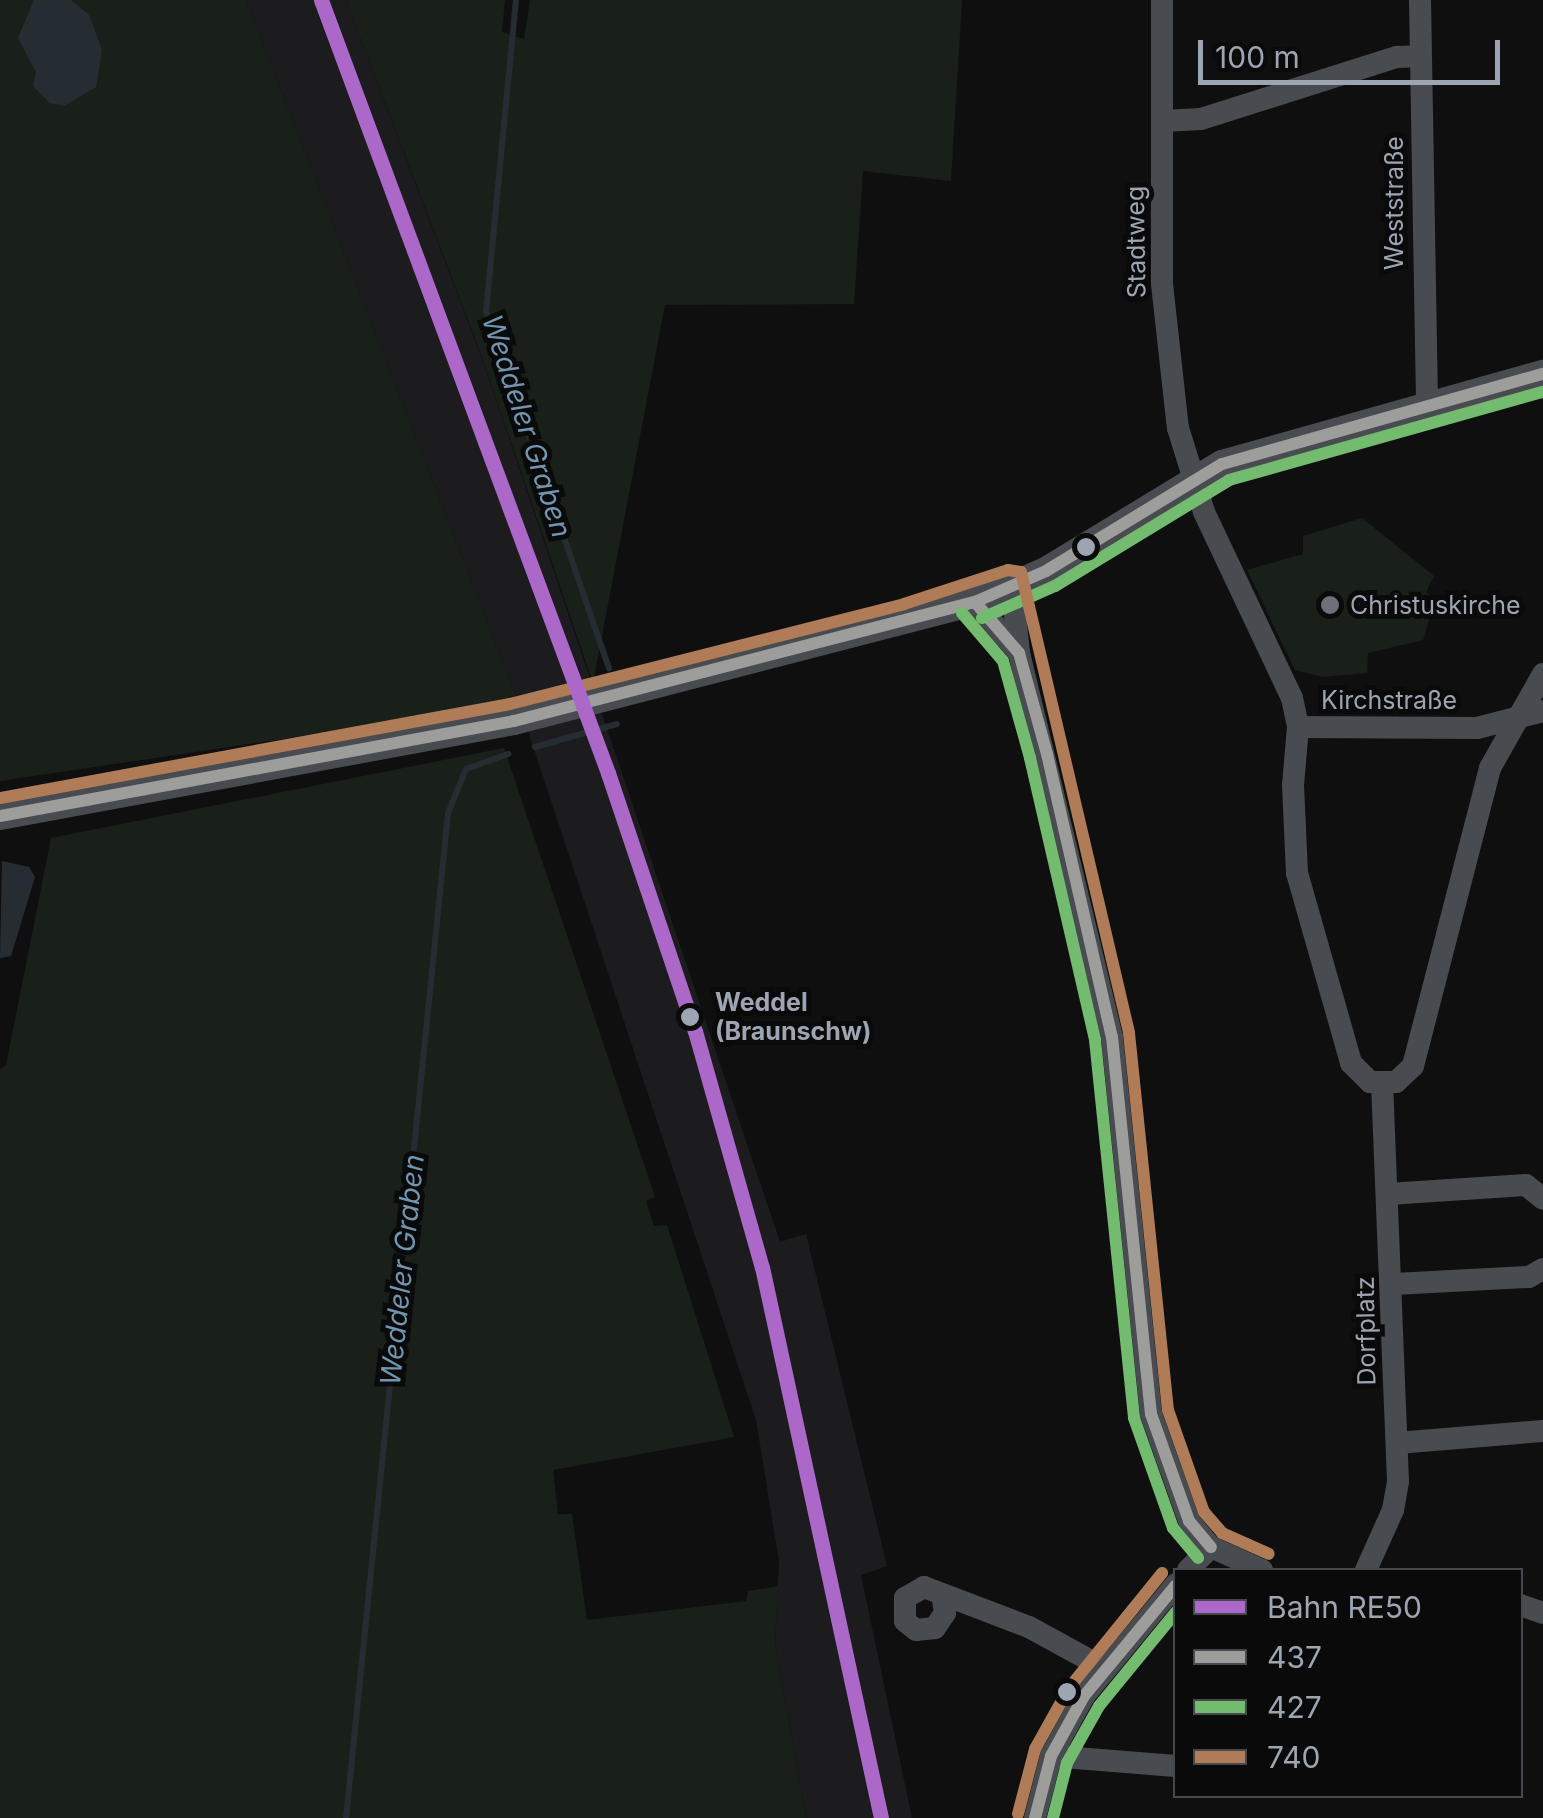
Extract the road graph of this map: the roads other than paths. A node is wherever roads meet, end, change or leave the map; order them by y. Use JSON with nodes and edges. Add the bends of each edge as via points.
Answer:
{"nodes":[{"id":1,"x":1162,"y":0,"type":"edge"},
{"id":2,"x":1420,"y":0,"type":"edge"},
{"id":3,"x":1420,"y":56,"type":"junction"},
{"id":4,"x":1163,"y":121,"type":"junction"},
{"id":5,"x":1543,"y":374,"type":"edge"},
{"id":6,"x":1428,"y":406,"type":"junction"},
{"id":7,"x":1193,"y":480,"type":"junction"},
{"id":8,"x":1012,"y":587,"type":"junction"},
{"id":9,"x":975,"y":602,"type":"junction"},
{"id":10,"x":1019,"y":654,"type":"junction"},
{"id":11,"x":1543,"y":674,"type":"edge"},
{"id":12,"x":1543,"y":711,"type":"edge"},
{"id":13,"x":1514,"y":721,"type":"junction"},
{"id":14,"x":1298,"y":728,"type":"junction"},
{"id":15,"x":0,"y":816,"type":"edge"},
{"id":16,"x":1382,"y":1085,"type":"junction"},
{"id":17,"x":1388,"y":1194,"type":"junction"},
{"id":18,"x":1543,"y":1198,"type":"edge"},
{"id":19,"x":1543,"y":1269,"type":"edge"},
{"id":20,"x":1394,"y":1284,"type":"junction"},
{"id":21,"x":1543,"y":1430,"type":"edge"},
{"id":22,"x":1397,"y":1443,"type":"junction"},
{"id":23,"x":1210,"y":1546,"type":"junction"},
{"id":24,"x":1190,"y":1568,"type":"edge"},
{"id":25,"x":1258,"y":1568,"type":"edge"},
{"id":26,"x":1367,"y":1568,"type":"edge"},
{"id":27,"x":1173,"y":1587,"type":"edge"},
{"id":28,"x":943,"y":1600,"type":"dead end"},
{"id":29,"x":1102,"y":1667,"type":"junction"},
{"id":30,"x":1051,"y":1756,"type":"junction"},
{"id":31,"x":1173,"y":1766,"type":"edge"},
{"id":32,"x":1035,"y":1818,"type":"edge"}],
"edges":[{"from":1,"to":4,"type":"street","name":"Stadtweg"},
{"from":2,"to":3,"type":"street","name":"Weststraße"},
{"from":3,"to":4,"type":"street","via":[[1397,57],[1201,118]]},
{"from":3,"to":6,"type":"street","name":"Weststraße"},
{"from":4,"to":7,"type":"street","name":"Stadtweg","via":[[1164,314],[1178,428]]},
{"from":5,"to":6,"type":"street"},
{"from":6,"to":7,"type":"street","via":[[1256,452]]},
{"from":7,"to":8,"type":"street"},
{"from":7,"to":14,"type":"street","name":"Kirchstraße","via":[[1284,673]]},
{"from":8,"to":9,"type":"street"},
{"from":8,"to":10,"type":"street"},
{"from":9,"to":10,"type":"street"},
{"from":9,"to":15,"type":"street","via":[[451,734]]},
{"from":10,"to":23,"type":"street","via":[[1109,1020],[1151,1414],[1190,1521]]},
{"from":11,"to":13,"type":"street"},
{"from":12,"to":13,"type":"street","name":"Kirchstraße"},
{"from":13,"to":14,"type":"street","name":"Kirchstraße","via":[[1477,728]]},
{"from":13,"to":16,"type":"street","via":[[1480,799],[1420,1048],[1406,1073]]},
{"from":14,"to":16,"type":"street","via":[[1292,785],[1297,872],[1352,1063]]},
{"from":16,"to":17,"type":"street","name":"Dorfplatz"},
{"from":17,"to":18,"type":"street","via":[[1526,1186]]},
{"from":17,"to":20,"type":"street","name":"Dorfplatz"},
{"from":19,"to":20,"type":"street","via":[[1530,1277]]},
{"from":20,"to":22,"type":"street","name":"Dorfplatz"},
{"from":21,"to":22,"type":"street"},
{"from":22,"to":26,"type":"street","name":"Dorfplatz","via":[[1393,1510]]},
{"from":23,"to":24,"type":"street"},
{"from":23,"to":25,"type":"street"},
{"from":27,"to":29,"type":"street"},
{"from":28,"to":29,"type":"street","via":[[1029,1627]]},
{"from":29,"to":30,"type":"street"},
{"from":30,"to":31,"type":"street"},
{"from":30,"to":32,"type":"street"}]}
